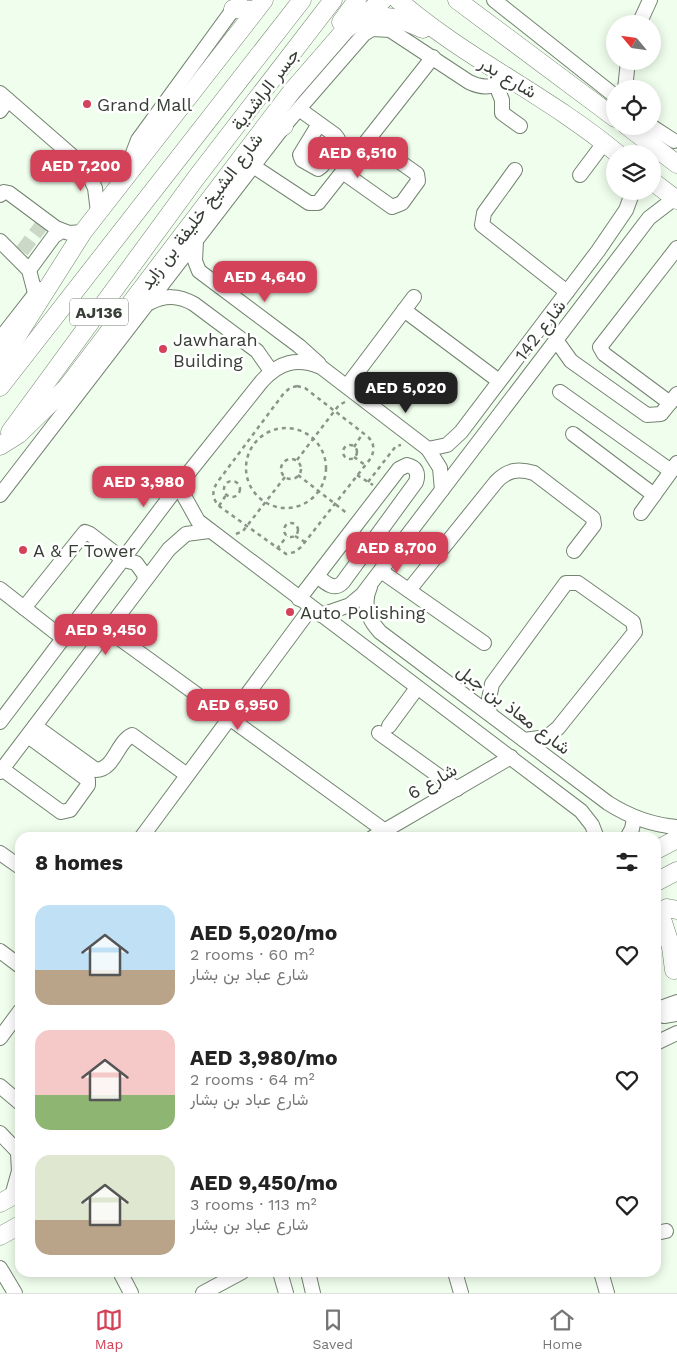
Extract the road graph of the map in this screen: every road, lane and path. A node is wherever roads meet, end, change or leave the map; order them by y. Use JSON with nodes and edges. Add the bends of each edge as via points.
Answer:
{"nodes":[{"id":1,"x":302,"y":0,"type":"edge"},
{"id":2,"x":333,"y":0,"type":"edge"},
{"id":3,"x":357,"y":0,"type":"edge"},
{"id":4,"x":383,"y":0,"type":"edge"},
{"id":5,"x":398,"y":0,"type":"edge"},
{"id":6,"x":494,"y":0,"type":"edge"},
{"id":7,"x":650,"y":0,"type":"edge"},
{"id":8,"x":463,"y":3,"type":"edge"},
{"id":9,"x":236,"y":5,"type":"edge"},
{"id":10,"x":260,"y":5,"type":"edge"},
{"id":11,"x":643,"y":15,"type":"edge"},
{"id":12,"x":450,"y":41,"type":"junction"},
{"id":13,"x":433,"y":58,"type":"junction"},
{"id":14,"x":304,"y":76,"type":"junction"},
{"id":15,"x":503,"y":82,"type":"junction"},
{"id":16,"x":606,"y":89,"type":"edge"},
{"id":17,"x":292,"y":91,"type":"junction"},
{"id":18,"x":3,"y":101,"type":"edge"},
{"id":19,"x":298,"y":109,"type":"junction"},
{"id":20,"x":606,"y":111,"type":"edge"},
{"id":21,"x":319,"y":124,"type":"dead end"},
{"id":22,"x":284,"y":126,"type":"joint"},
{"id":23,"x":520,"y":126,"type":"dead end"},
{"id":24,"x":661,"y":132,"type":"edge"},
{"id":25,"x":639,"y":135,"type":"edge"},
{"id":26,"x":369,"y":140,"type":"junction"},
{"id":27,"x":675,"y":140,"type":"edge"},
{"id":28,"x":607,"y":145,"type":"edge"},
{"id":29,"x":653,"y":145,"type":"joint"},
{"id":30,"x":661,"y":151,"type":"edge"},
{"id":31,"x":606,"y":152,"type":"edge"},
{"id":32,"x":250,"y":158,"type":"junction"},
{"id":33,"x":677,"y":164,"type":"edge"},
{"id":34,"x":85,"y":166,"type":"junction"},
{"id":35,"x":133,"y":167,"type":"junction"},
{"id":36,"x":515,"y":170,"type":"dead end"},
{"id":37,"x":344,"y":173,"type":"junction"},
{"id":38,"x":580,"y":175,"type":"dead end"},
{"id":39,"x":196,"y":178,"type":"joint"},
{"id":40,"x":661,"y":188,"type":"edge"},
{"id":41,"x":0,"y":194,"type":"edge"},
{"id":42,"x":211,"y":198,"type":"junction"},
{"id":43,"x":676,"y":199,"type":"edge"},
{"id":44,"x":630,"y":200,"type":"edge"},
{"id":45,"x":98,"y":212,"type":"junction"},
{"id":46,"x":209,"y":224,"type":"junction"},
{"id":47,"x":62,"y":231,"type":"junction"},
{"id":48,"x":83,"y":232,"type":"junction"},
{"id":49,"x":0,"y":241,"type":"edge"},
{"id":50,"x":196,"y":241,"type":"junction"},
{"id":51,"x":677,"y":248,"type":"edge"},
{"id":52,"x":598,"y":252,"type":"junction"},
{"id":53,"x":614,"y":262,"type":"junction"},
{"id":54,"x":63,"y":263,"type":"junction"},
{"id":55,"x":29,"y":270,"type":"junction"},
{"id":56,"x":567,"y":292,"type":"junction"},
{"id":57,"x":36,"y":293,"type":"junction"},
{"id":58,"x":414,"y":297,"type":"dead end"},
{"id":59,"x":149,"y":304,"type":"junction"},
{"id":60,"x":404,"y":310,"type":"junction"},
{"id":61,"x":0,"y":339,"type":"edge"},
{"id":62,"x":556,"y":340,"type":"junction"},
{"id":63,"x":0,"y":363,"type":"edge"},
{"id":64,"x":321,"y":367,"type":"junction"},
{"id":65,"x":271,"y":371,"type":"junction"},
{"id":66,"x":499,"y":381,"type":"junction"},
{"id":67,"x":347,"y":386,"type":"junction"},
{"id":68,"x":0,"y":387,"type":"edge"},
{"id":69,"x":560,"y":392,"type":"dead end"},
{"id":70,"x":361,"y":397,"type":"junction"},
{"id":71,"x":674,"y":399,"type":"edge"},
{"id":72,"x":334,"y":411,"type":"junction"},
{"id":73,"x":469,"y":421,"type":"junction"},
{"id":74,"x":363,"y":433,"type":"junction"},
{"id":75,"x":573,"y":434,"type":"dead end"},
{"id":76,"x":484,"y":435,"type":"junction"},
{"id":77,"x":412,"y":437,"type":"junction"},
{"id":78,"x":313,"y":439,"type":"junction"},
{"id":79,"x":0,"y":446,"type":"edge"},
{"id":80,"x":354,"y":447,"type":"junction"},
{"id":81,"x":428,"y":449,"type":"junction"},
{"id":82,"x":354,"y":457,"type":"junction"},
{"id":83,"x":296,"y":460,"type":"junction"},
{"id":84,"x":365,"y":465,"type":"junction"},
{"id":85,"x":674,"y":467,"type":"edge"},
{"id":86,"x":298,"y":475,"type":"junction"},
{"id":87,"x":358,"y":475,"type":"junction"},
{"id":88,"x":285,"y":477,"type":"junction"},
{"id":89,"x":182,"y":481,"type":"junction"},
{"id":90,"x":368,"y":482,"type":"junction"},
{"id":91,"x":414,"y":484,"type":"junction"},
{"id":92,"x":442,"y":490,"type":"junction"},
{"id":93,"x":320,"y":491,"type":"junction"},
{"id":94,"x":382,"y":491,"type":"junction"},
{"id":95,"x":0,"y":495,"type":"edge"},
{"id":96,"x":226,"y":495,"type":"junction"},
{"id":97,"x":654,"y":495,"type":"junction"},
{"id":98,"x":264,"y":502,"type":"junction"},
{"id":99,"x":335,"y":504,"type":"junction"},
{"id":100,"x":219,"y":506,"type":"junction"},
{"id":101,"x":427,"y":509,"type":"junction"},
{"id":102,"x":641,"y":513,"type":"dead end"},
{"id":103,"x":358,"y":522,"type":"junction"},
{"id":104,"x":246,"y":526,"type":"junction"},
{"id":105,"x":209,"y":531,"type":"junction"},
{"id":106,"x":287,"y":536,"type":"junction"},
{"id":107,"x":295,"y":536,"type":"junction"},
{"id":108,"x":223,"y":541,"type":"junction"},
{"id":109,"x":305,"y":542,"type":"junction"},
{"id":110,"x":277,"y":549,"type":"junction"},
{"id":111,"x":574,"y":551,"type":"dead end"},
{"id":112,"x":124,"y":560,"type":"junction"},
{"id":113,"x":381,"y":571,"type":"junction"},
{"id":114,"x":317,"y":576,"type":"junction"},
{"id":115,"x":145,"y":580,"type":"junction"},
{"id":116,"x":372,"y":584,"type":"junction"},
{"id":117,"x":0,"y":589,"type":"edge"},
{"id":118,"x":409,"y":590,"type":"junction"},
{"id":119,"x":299,"y":599,"type":"junction"},
{"id":120,"x":24,"y":608,"type":"junction"},
{"id":121,"x":316,"y":612,"type":"junction"},
{"id":122,"x":108,"y":630,"type":"junction"},
{"id":123,"x":64,"y":639,"type":"junction"},
{"id":124,"x":484,"y":643,"type":"dead end"},
{"id":125,"x":408,"y":654,"type":"junction"},
{"id":126,"x":395,"y":672,"type":"junction"},
{"id":127,"x":417,"y":688,"type":"junction"},
{"id":128,"x":490,"y":714,"type":"junction"},
{"id":129,"x":230,"y":718,"type":"junction"},
{"id":130,"x":0,"y":722,"type":"edge"},
{"id":131,"x":32,"y":731,"type":"junction"},
{"id":132,"x":524,"y":740,"type":"junction"},
{"id":133,"x":511,"y":757,"type":"junction"},
{"id":134,"x":1,"y":771,"type":"edge"},
{"id":135,"x":187,"y":775,"type":"junction"},
{"id":136,"x":457,"y":789,"type":"junction"},
{"id":137,"x":634,"y":818,"type":"junction"},
{"id":138,"x":677,"y":827,"type":"edge"},
{"id":139,"x":145,"y":832,"type":"edge"},
{"id":140,"x":376,"y":832,"type":"edge"},
{"id":141,"x":382,"y":832,"type":"edge"},
{"id":142,"x":595,"y":832,"type":"edge"},
{"id":143,"x":630,"y":832,"type":"edge"},
{"id":144,"x":677,"y":839,"type":"edge"},
{"id":145,"x":661,"y":847,"type":"edge"},
{"id":146,"x":0,"y":853,"type":"edge"},
{"id":147,"x":15,"y":864,"type":"edge"},
{"id":148,"x":677,"y":871,"type":"edge"},
{"id":149,"x":661,"y":879,"type":"edge"},
{"id":150,"x":677,"y":910,"type":"edge"},
{"id":151,"x":661,"y":947,"type":"edge"},
{"id":152,"x":0,"y":952,"type":"edge"},
{"id":153,"x":15,"y":962,"type":"edge"},
{"id":154,"x":676,"y":975,"type":"edge"},
{"id":155,"x":677,"y":1002,"type":"edge"},
{"id":156,"x":661,"y":1008,"type":"edge"},
{"id":157,"x":661,"y":1014,"type":"edge"},
{"id":158,"x":677,"y":1014,"type":"edge"},
{"id":159,"x":15,"y":1018,"type":"edge"},
{"id":160,"x":677,"y":1034,"type":"edge"},
{"id":161,"x":0,"y":1038,"type":"edge"},
{"id":162,"x":666,"y":1043,"type":"edge"},
{"id":163,"x":0,"y":1086,"type":"edge"},
{"id":164,"x":15,"y":1098,"type":"edge"},
{"id":165,"x":0,"y":1133,"type":"edge"},
{"id":166,"x":15,"y":1150,"type":"edge"},
{"id":167,"x":15,"y":1184,"type":"edge"},
{"id":168,"x":11,"y":1197,"type":"edge"},
{"id":169,"x":15,"y":1228,"type":"edge"},
{"id":170,"x":0,"y":1236,"type":"edge"},
{"id":171,"x":0,"y":1268,"type":"edge"},
{"id":172,"x":123,"y":1277,"type":"edge"},
{"id":173,"x":233,"y":1277,"type":"edge"},
{"id":174,"x":281,"y":1277,"type":"edge"},
{"id":175,"x":309,"y":1277,"type":"edge"},
{"id":176,"x":456,"y":1277,"type":"edge"},
{"id":177,"x":602,"y":1277,"type":"edge"},
{"id":178,"x":15,"y":1293,"type":"edge"},
{"id":179,"x":131,"y":1293,"type":"edge"},
{"id":180,"x":203,"y":1293,"type":"edge"},
{"id":181,"x":286,"y":1293,"type":"edge"},
{"id":182,"x":313,"y":1293,"type":"edge"},
{"id":183,"x":461,"y":1293,"type":"edge"},
{"id":184,"x":606,"y":1293,"type":"edge"}],
"edges":[{"from":1,"to":68,"type":"main road","name":"جسر الراشدية","number":"AJ136"},
{"from":2,"to":39,"type":"main road","name":"جسر الراشدية","number":"AJ136"},
{"from":3,"to":17,"type":"main road","via":[[301,68]]},
{"from":4,"to":14,"type":"main road","name":"شارع الشيخ خليفة بن زايد","via":[[345,30]]},
{"from":5,"to":12,"type":"main road","name":"شارع بدر"},
{"from":6,"to":16,"type":"street"},
{"from":7,"to":11,"type":"street"},
{"from":8,"to":20,"type":"main road","name":"شارع بدر"},
{"from":9,"to":10,"type":"main road"},
{"from":9,"to":35,"type":"street","via":[[138,140],[133,153]]},
{"from":10,"to":35,"type":"main road"},
{"from":12,"to":14,"type":"main road","via":[[401,19],[376,16],[353,29],[320,65]]},
{"from":12,"to":15,"type":"main road","name":"شارع بدر"},
{"from":13,"to":15,"type":"street","via":[[474,85],[486,87]]},
{"from":13,"to":19,"type":"street","via":[[390,30],[372,30],[357,40]]},
{"from":13,"to":26,"type":"street"},
{"from":14,"to":17,"type":"main road","name":"شارع الشيخ خليفة بن زايد"},
{"from":15,"to":23,"type":"street","via":[[502,113]]},
{"from":15,"to":28,"type":"main road","name":"شارع بدر","via":[[540,96]]},
{"from":17,"to":32,"type":"main road","name":"شارع الشيخ خليفة بن زايد"},
{"from":18,"to":34,"type":"street"},
{"from":19,"to":21,"type":"street"},
{"from":19,"to":22,"type":"street"},
{"from":22,"to":32,"type":"main road"},
{"from":24,"to":27,"type":"street"},
{"from":25,"to":29,"type":"main road"},
{"from":26,"to":37,"type":"street"},
{"from":26,"to":37,"type":"street","via":[[416,174],[418,181],[402,203],[392,207]]},
{"from":27,"to":29,"type":"street"},
{"from":30,"to":33,"type":"main road"},
{"from":31,"to":38,"type":"street"},
{"from":32,"to":37,"type":"street","via":[[304,201],[313,204],[323,201]]},
{"from":32,"to":42,"type":"main road","name":"شارع الشيخ خليفة بن زايد"},
{"from":32,"to":46,"type":"street"},
{"from":34,"to":35,"type":"street","via":[[109,171]]},
{"from":34,"to":45,"type":"street","via":[[95,188]]},
{"from":35,"to":45,"type":"main road"},
{"from":36,"to":56,"type":"street","via":[[484,214],[482,224]]},
{"from":39,"to":79,"type":"main road","name":"شارع الشيخ خليفة بن زايد","number":"AJ136"},
{"from":40,"to":43,"type":"main road"},
{"from":41,"to":47,"type":"street","via":[[8,193],[43,223]]},
{"from":42,"to":46,"type":"main road"},
{"from":42,"to":79,"type":"main road","name":"شارع الشيخ خليفة بن زايد","via":[[66,387],[19,434]]},
{"from":43,"to":53,"type":"street","name":"شارع 142","via":[[649,218]]},
{"from":44,"to":52,"type":"street","name":"شارع 142"},
{"from":45,"to":48,"type":"main road"},
{"from":46,"to":50,"type":"street"},
{"from":47,"to":48,"type":"street"},
{"from":47,"to":55,"type":"street","via":[[54,236]]},
{"from":48,"to":54,"type":"main road"},
{"from":49,"to":55,"type":"street","via":[[20,254]]},
{"from":50,"to":59,"type":"street"},
{"from":50,"to":64,"type":"street","via":[[194,261],[199,271],[299,346]]},
{"from":51,"to":71,"type":"street","via":[[600,346],[604,354]]},
{"from":52,"to":53,"type":"street","via":[[608,252]]},
{"from":52,"to":56,"type":"street","name":"شارع 142"},
{"from":53,"to":62,"type":"street","name":"شارع 142"},
{"from":54,"to":57,"type":"street"},
{"from":54,"to":63,"type":"main road"},
{"from":55,"to":57,"type":"street"},
{"from":56,"to":66,"type":"street","name":"شارع 142"},
{"from":57,"to":61,"type":"street"},
{"from":58,"to":60,"type":"street"},
{"from":59,"to":65,"type":"street","via":[[171,296],[194,304],[257,351]]},
{"from":59,"to":95,"type":"street"},
{"from":60,"to":66,"type":"street"},
{"from":60,"to":67,"type":"street"},
{"from":62,"to":71,"type":"street","via":[[571,361],[647,415],[661,414]]},
{"from":62,"to":76,"type":"street","name":"شارع 142"},
{"from":64,"to":65,"type":"street","via":[[296,361]]},
{"from":64,"to":67,"type":"street"},
{"from":65,"to":89,"type":"street"},
{"from":66,"to":73,"type":"street","name":"شارع 142"},
{"from":67,"to":70,"type":"street"},
{"from":69,"to":85,"type":"street"},
{"from":70,"to":72,"type":"path","via":[[339,404]]},
{"from":70,"to":77,"type":"street"},
{"from":72,"to":74,"type":"path"},
{"from":72,"to":78,"type":"path"},
{"from":72,"to":100,"type":"path","via":[[304,388],[294,386],[286,390],[216,483],[213,494]]},
{"from":73,"to":76,"type":"street","via":[[474,431]]},
{"from":73,"to":81,"type":"street","name":"شارع 142","via":[[455,440]]},
{"from":74,"to":80,"type":"path"},
{"from":74,"to":84,"type":"path","via":[[374,447]]},
{"from":75,"to":97,"type":"street"},
{"from":76,"to":92,"type":"street","name":"شارع 142"},
{"from":77,"to":81,"type":"street"},
{"from":77,"to":90,"type":"path","via":[[407,444],[396,446]]},
{"from":78,"to":83,"type":"path"},
{"from":78,"to":93,"type":"path","via":[[326,466]]},
{"from":78,"to":98,"type":"path","via":[[295,429],[278,428],[263,435],[252,447],[246,473],[251,488]]},
{"from":80,"to":82,"type":"path"},
{"from":80,"to":82,"type":"path","via":[[346,447],[343,453],[348,458]]},
{"from":81,"to":92,"type":"street","via":[[440,468]]},
{"from":82,"to":84,"type":"path"},
{"from":83,"to":86,"type":"path","via":[[301,467]]},
{"from":83,"to":88,"type":"path","via":[[282,463]]},
{"from":84,"to":87,"type":"path"},
{"from":85,"to":97,"type":"street"},
{"from":86,"to":88,"type":"path","via":[[292,479]]},
{"from":86,"to":93,"type":"path"},
{"from":87,"to":90,"type":"path"},
{"from":87,"to":99,"type":"path"},
{"from":88,"to":98,"type":"path"},
{"from":89,"to":105,"type":"street","via":[[190,509]]},
{"from":89,"to":112,"type":"street"},
{"from":90,"to":94,"type":"path"},
{"from":91,"to":92,"type":"street"},
{"from":91,"to":94,"type":"street","via":[[418,473],[416,469],[403,466]]},
{"from":91,"to":101,"type":"street","via":[[424,497]]},
{"from":91,"to":114,"type":"street","via":[[340,585],[332,586]]},
{"from":92,"to":101,"type":"street","name":"شارع 142"},
{"from":93,"to":98,"type":"path","via":[[309,502],[294,508],[277,508]]},
{"from":93,"to":99,"type":"path"},
{"from":94,"to":103,"type":"street"},
{"from":96,"to":96,"type":"path","via":[[233,497],[239,493],[237,483],[230,481],[224,486]]},
{"from":96,"to":100,"type":"path"},
{"from":97,"to":102,"type":"street"},
{"from":98,"to":104,"type":"path"},
{"from":99,"to":103,"type":"path"},
{"from":99,"to":109,"type":"path"},
{"from":100,"to":104,"type":"path"},
{"from":101,"to":113,"type":"street","name":"شارع 142"},
{"from":103,"to":114,"type":"street"},
{"from":104,"to":108,"type":"path","via":[[243,531]]},
{"from":104,"to":110,"type":"path"},
{"from":105,"to":108,"type":"street"},
{"from":105,"to":115,"type":"street","via":[[197,531],[176,540]]},
{"from":106,"to":107,"type":"path"},
{"from":106,"to":107,"type":"path","via":[[284,530],[292,523],[299,530]]},
{"from":106,"to":110,"type":"path"},
{"from":107,"to":109,"type":"path"},
{"from":108,"to":119,"type":"street"},
{"from":109,"to":110,"type":"path","via":[[291,554]]},
{"from":111,"to":118,"type":"street","via":[[594,525],[593,518],[534,473],[526,470],[509,472],[496,482]]},
{"from":112,"to":115,"type":"street","via":[[136,563]]},
{"from":112,"to":120,"type":"street","via":[[90,534],[82,533]]},
{"from":112,"to":123,"type":"street"},
{"from":113,"to":116,"type":"street","name":"شارع 142"},
{"from":113,"to":118,"type":"street"},
{"from":114,"to":119,"type":"street"},
{"from":115,"to":122,"type":"street"},
{"from":116,"to":121,"type":"street","via":[[350,605]]},
{"from":116,"to":125,"type":"street","name":"شارع معاذ بن جبل","via":[[366,600],[370,618],[380,632]]},
{"from":117,"to":120,"type":"street"},
{"from":118,"to":124,"type":"street"},
{"from":119,"to":121,"type":"street"},
{"from":120,"to":123,"type":"street"},
{"from":121,"to":126,"type":"street"},
{"from":121,"to":129,"type":"street"},
{"from":122,"to":129,"type":"street"},
{"from":122,"to":131,"type":"street"},
{"from":123,"to":130,"type":"street"},
{"from":125,"to":126,"type":"street","via":[[397,659]]},
{"from":125,"to":128,"type":"street","name":"شارع معاذ بن جبل"},
{"from":126,"to":127,"type":"street"},
{"from":127,"to":133,"type":"street"},
{"from":127,"to":136,"type":"street","via":[[384,729]]},
{"from":128,"to":132,"type":"street","name":"شارع معاذ بن جبل"},
{"from":128,"to":132,"type":"street","via":[[488,704],[492,684],[566,583],[578,583],[633,622],[635,632],[558,728],[547,737]]},
{"from":129,"to":135,"type":"street"},
{"from":129,"to":140,"type":"street"},
{"from":131,"to":134,"type":"street"},
{"from":131,"to":134,"type":"street","via":[[88,780],[88,785],[70,810],[61,812]]},
{"from":131,"to":135,"type":"street","via":[[96,770],[106,766],[126,739],[132,736]]},
{"from":132,"to":137,"type":"street","name":"شارع معاذ بن جبل","via":[[608,803]]},
{"from":133,"to":136,"type":"street","name":"شارع 6"},
{"from":133,"to":142,"type":"street","via":[[581,811]]},
{"from":135,"to":139,"type":"street"},
{"from":136,"to":141,"type":"street","name":"شارع 6"},
{"from":137,"to":138,"type":"street","name":"شارع معاذ بن جبل","via":[[653,825]]},
{"from":137,"to":143,"type":"street"},
{"from":144,"to":145,"type":"main road"},
{"from":146,"to":147,"type":"street"},
{"from":148,"to":149,"type":"main road"},
{"from":150,"to":154,"type":"main road","via":[[667,908],[661,916]]},
{"from":151,"to":154,"type":"main road"},
{"from":152,"to":153,"type":"street"},
{"from":155,"to":156,"type":"street"},
{"from":157,"to":158,"type":"street"},
{"from":159,"to":161,"type":"street"},
{"from":160,"to":162,"type":"street"},
{"from":163,"to":164,"type":"street"},
{"from":165,"to":166,"type":"street"},
{"from":167,"to":168,"type":"street"},
{"from":169,"to":170,"type":"main road"},
{"from":171,"to":178,"type":"street"},
{"from":172,"to":179,"type":"street"},
{"from":173,"to":180,"type":"street"},
{"from":174,"to":181,"type":"street"},
{"from":175,"to":182,"type":"street"},
{"from":176,"to":183,"type":"street"},
{"from":177,"to":184,"type":"street"}]}
